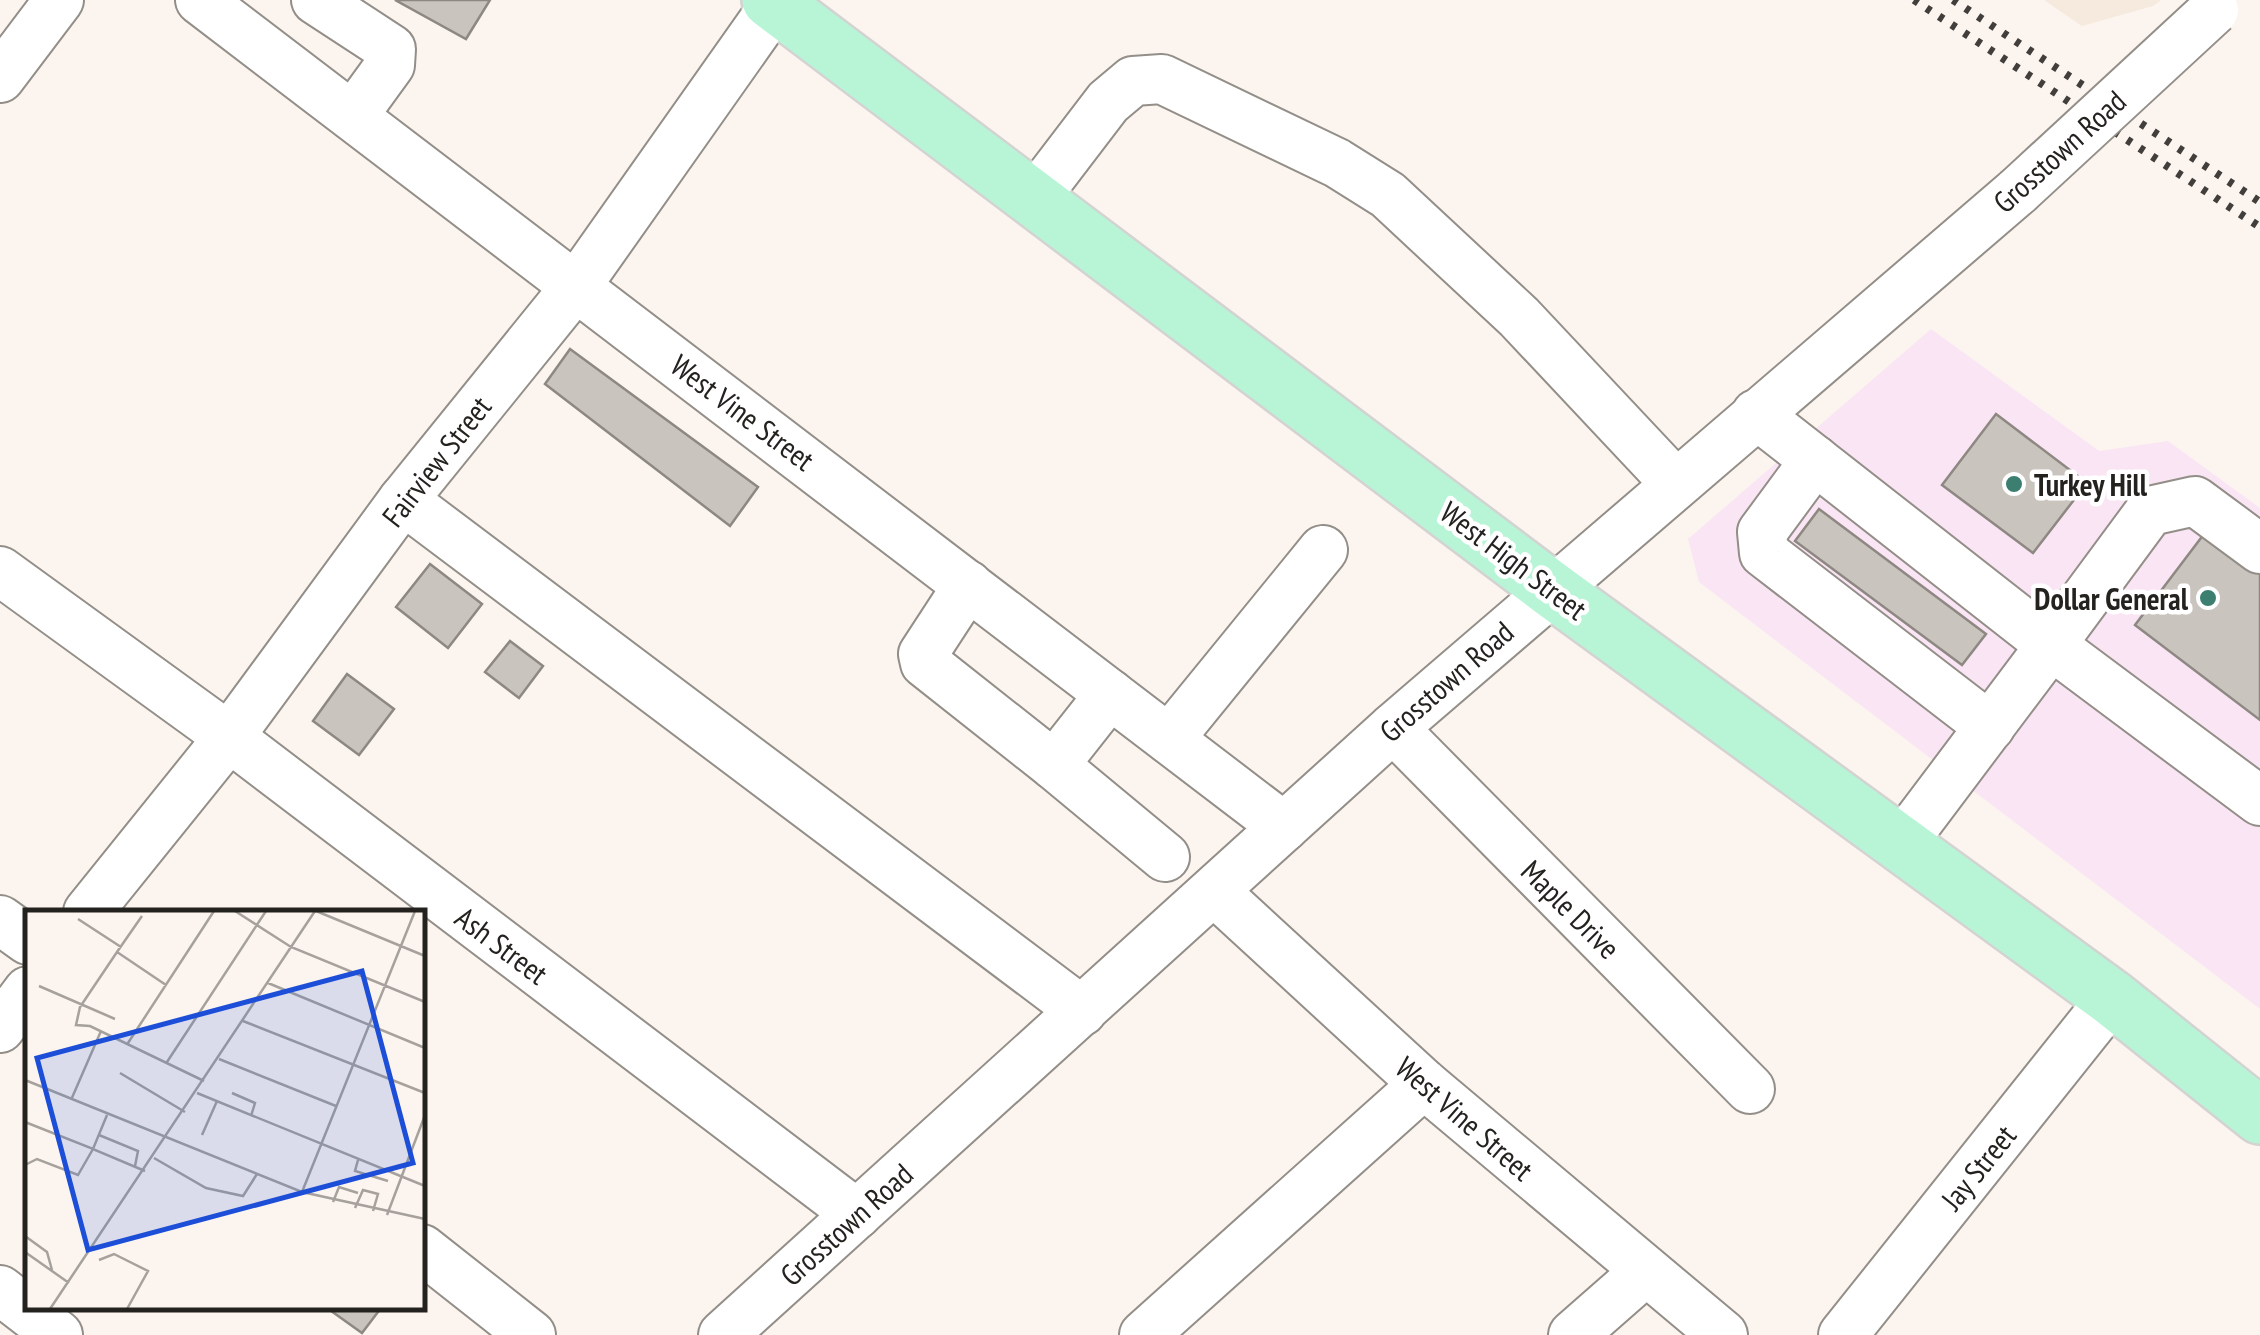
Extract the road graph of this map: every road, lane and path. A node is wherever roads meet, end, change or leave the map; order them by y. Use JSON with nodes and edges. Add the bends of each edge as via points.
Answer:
{"nodes":[{"id":1,"x":59,"y":0,"type":"edge"},
{"id":2,"x":200,"y":0,"type":"edge"},
{"id":3,"x":316,"y":0,"type":"edge"},
{"id":4,"x":773,"y":2,"type":"edge"},
{"id":5,"x":2220,"y":5,"type":"edge"},
{"id":6,"x":0,"y":78,"type":"edge"},
{"id":7,"x":353,"y":116,"type":"junction"},
{"id":8,"x":1034,"y":199,"type":"junction"},
{"id":9,"x":576,"y":285,"type":"junction"},
{"id":10,"x":1756,"y":414,"type":"junction"},
{"id":11,"x":1814,"y":460,"type":"junction"},
{"id":12,"x":1675,"y":484,"type":"junction"},
{"id":13,"x":403,"y":500,"type":"junction"},
{"id":14,"x":2260,"y":549,"type":"edge"},
{"id":15,"x":1324,"y":550,"type":"dead end"},
{"id":16,"x":0,"y":571,"type":"edge"},
{"id":17,"x":968,"y":585,"type":"junction"},
{"id":18,"x":1551,"y":589,"type":"junction"},
{"id":19,"x":2051,"y":645,"type":"junction"},
{"id":20,"x":1110,"y":694,"type":"junction"},
{"id":21,"x":1990,"y":726,"type":"junction"},
{"id":22,"x":1393,"y":728,"type":"junction"},
{"id":23,"x":229,"y":737,"type":"junction"},
{"id":24,"x":1169,"y":739,"type":"junction"},
{"id":25,"x":1054,"y":765,"type":"junction"},
{"id":26,"x":2260,"y":801,"type":"edge"},
{"id":27,"x":1284,"y":827,"type":"junction"},
{"id":28,"x":1902,"y":843,"type":"junction"},
{"id":29,"x":1166,"y":857,"type":"dead end"},
{"id":30,"x":1215,"y":892,"type":"junction"},
{"id":31,"x":90,"y":910,"type":"edge"},
{"id":32,"x":0,"y":920,"type":"edge"},
{"id":33,"x":25,"y":938,"type":"edge"},
{"id":34,"x":25,"y":995,"type":"edge"},
{"id":35,"x":2112,"y":998,"type":"junction"},
{"id":36,"x":1082,"y":1011,"type":"junction"},
{"id":37,"x":0,"y":1028,"type":"edge"},
{"id":38,"x":1424,"y":1084,"type":"junction"},
{"id":39,"x":1750,"y":1089,"type":"dead end"},
{"id":40,"x":2260,"y":1116,"type":"edge"},
{"id":41,"x":857,"y":1214,"type":"junction"},
{"id":42,"x":425,"y":1251,"type":"edge"},
{"id":43,"x":1646,"y":1271,"type":"junction"},
{"id":44,"x":0,"y":1290,"type":"edge"},
{"id":45,"x":25,"y":1309,"type":"edge"},
{"id":46,"x":26,"y":1310,"type":"edge"},
{"id":47,"x":58,"y":1335,"type":"edge"},
{"id":48,"x":531,"y":1335,"type":"edge"},
{"id":49,"x":723,"y":1335,"type":"edge"},
{"id":50,"x":1144,"y":1335,"type":"edge"},
{"id":51,"x":1573,"y":1335,"type":"edge"},
{"id":52,"x":1724,"y":1335,"type":"edge"},
{"id":53,"x":1843,"y":1335,"type":"edge"}],
"edges":[{"from":1,"to":6,"type":"street"},
{"from":2,"to":7,"type":"street","name":"West Vine Street"},
{"from":3,"to":7,"type":"street","via":[[391,49],[390,65]]},
{"from":4,"to":8,"type":"main road","name":"West High Street"},
{"from":4,"to":9,"type":"street","name":"Fairview Street"},
{"from":5,"to":10,"type":"street","name":"Grosstown Road","bridge":true,"via":[[2018,190]]},
{"from":7,"to":9,"type":"street","name":"West Vine Street"},
{"from":8,"to":12,"type":"street","via":[[1108,102],[1132,80],[1162,79],[1337,162],[1388,196],[1519,318]]},
{"from":8,"to":18,"type":"main road","name":"West High Street"},
{"from":9,"to":13,"type":"street","name":"Fairview Street"},
{"from":9,"to":17,"type":"street","name":"West Vine Street"},
{"from":10,"to":11,"type":"street"},
{"from":10,"to":12,"type":"street","name":"Grosstown Road"},
{"from":11,"to":19,"type":"street"},
{"from":11,"to":21,"type":"street","via":[[1762,532],[1764,553]]},
{"from":12,"to":18,"type":"street","name":"Grosstown Road"},
{"from":13,"to":23,"type":"street","name":"Fairview Street"},
{"from":13,"to":36,"type":"street"},
{"from":14,"to":19,"type":"street","via":[[2195,501],[2150,511]]},
{"from":15,"to":24,"type":"street"},
{"from":16,"to":23,"type":"street","name":"Ash Street"},
{"from":17,"to":20,"type":"street","name":"West Vine Street"},
{"from":17,"to":25,"type":"street","via":[[923,654],[925,663]]},
{"from":18,"to":22,"type":"street","name":"Grosstown Road"},
{"from":18,"to":28,"type":"main road","name":"West High Street"},
{"from":19,"to":21,"type":"street"},
{"from":19,"to":26,"type":"street"},
{"from":20,"to":24,"type":"street","name":"West Vine Street"},
{"from":20,"to":25,"type":"street"},
{"from":21,"to":28,"type":"street"},
{"from":22,"to":27,"type":"street","name":"Grosstown Road"},
{"from":22,"to":39,"type":"street","name":"Maple Drive"},
{"from":23,"to":31,"type":"street","name":"Fairview Street"},
{"from":23,"to":41,"type":"street","name":"Ash Street"},
{"from":24,"to":27,"type":"street","name":"West Vine Street"},
{"from":25,"to":29,"type":"street"},
{"from":27,"to":30,"type":"street","name":"Grosstown Road"},
{"from":28,"to":35,"type":"main road","name":"West High Street"},
{"from":30,"to":36,"type":"street","name":"Grosstown Road"},
{"from":30,"to":38,"type":"street","name":"West Vine Street"},
{"from":32,"to":33,"type":"street"},
{"from":34,"to":37,"type":"street"},
{"from":35,"to":40,"type":"main road","name":"West High Street"},
{"from":35,"to":53,"type":"street","name":"Jay Street"},
{"from":36,"to":41,"type":"street","name":"Grosstown Road"},
{"from":38,"to":43,"type":"street","name":"West Vine Street"},
{"from":38,"to":50,"type":"street"},
{"from":41,"to":49,"type":"street","name":"Grosstown Road"},
{"from":42,"to":48,"type":"street"},
{"from":43,"to":51,"type":"street"},
{"from":43,"to":52,"type":"street","name":"West Vine Street"},
{"from":44,"to":45,"type":"street"},
{"from":46,"to":47,"type":"street"}]}
